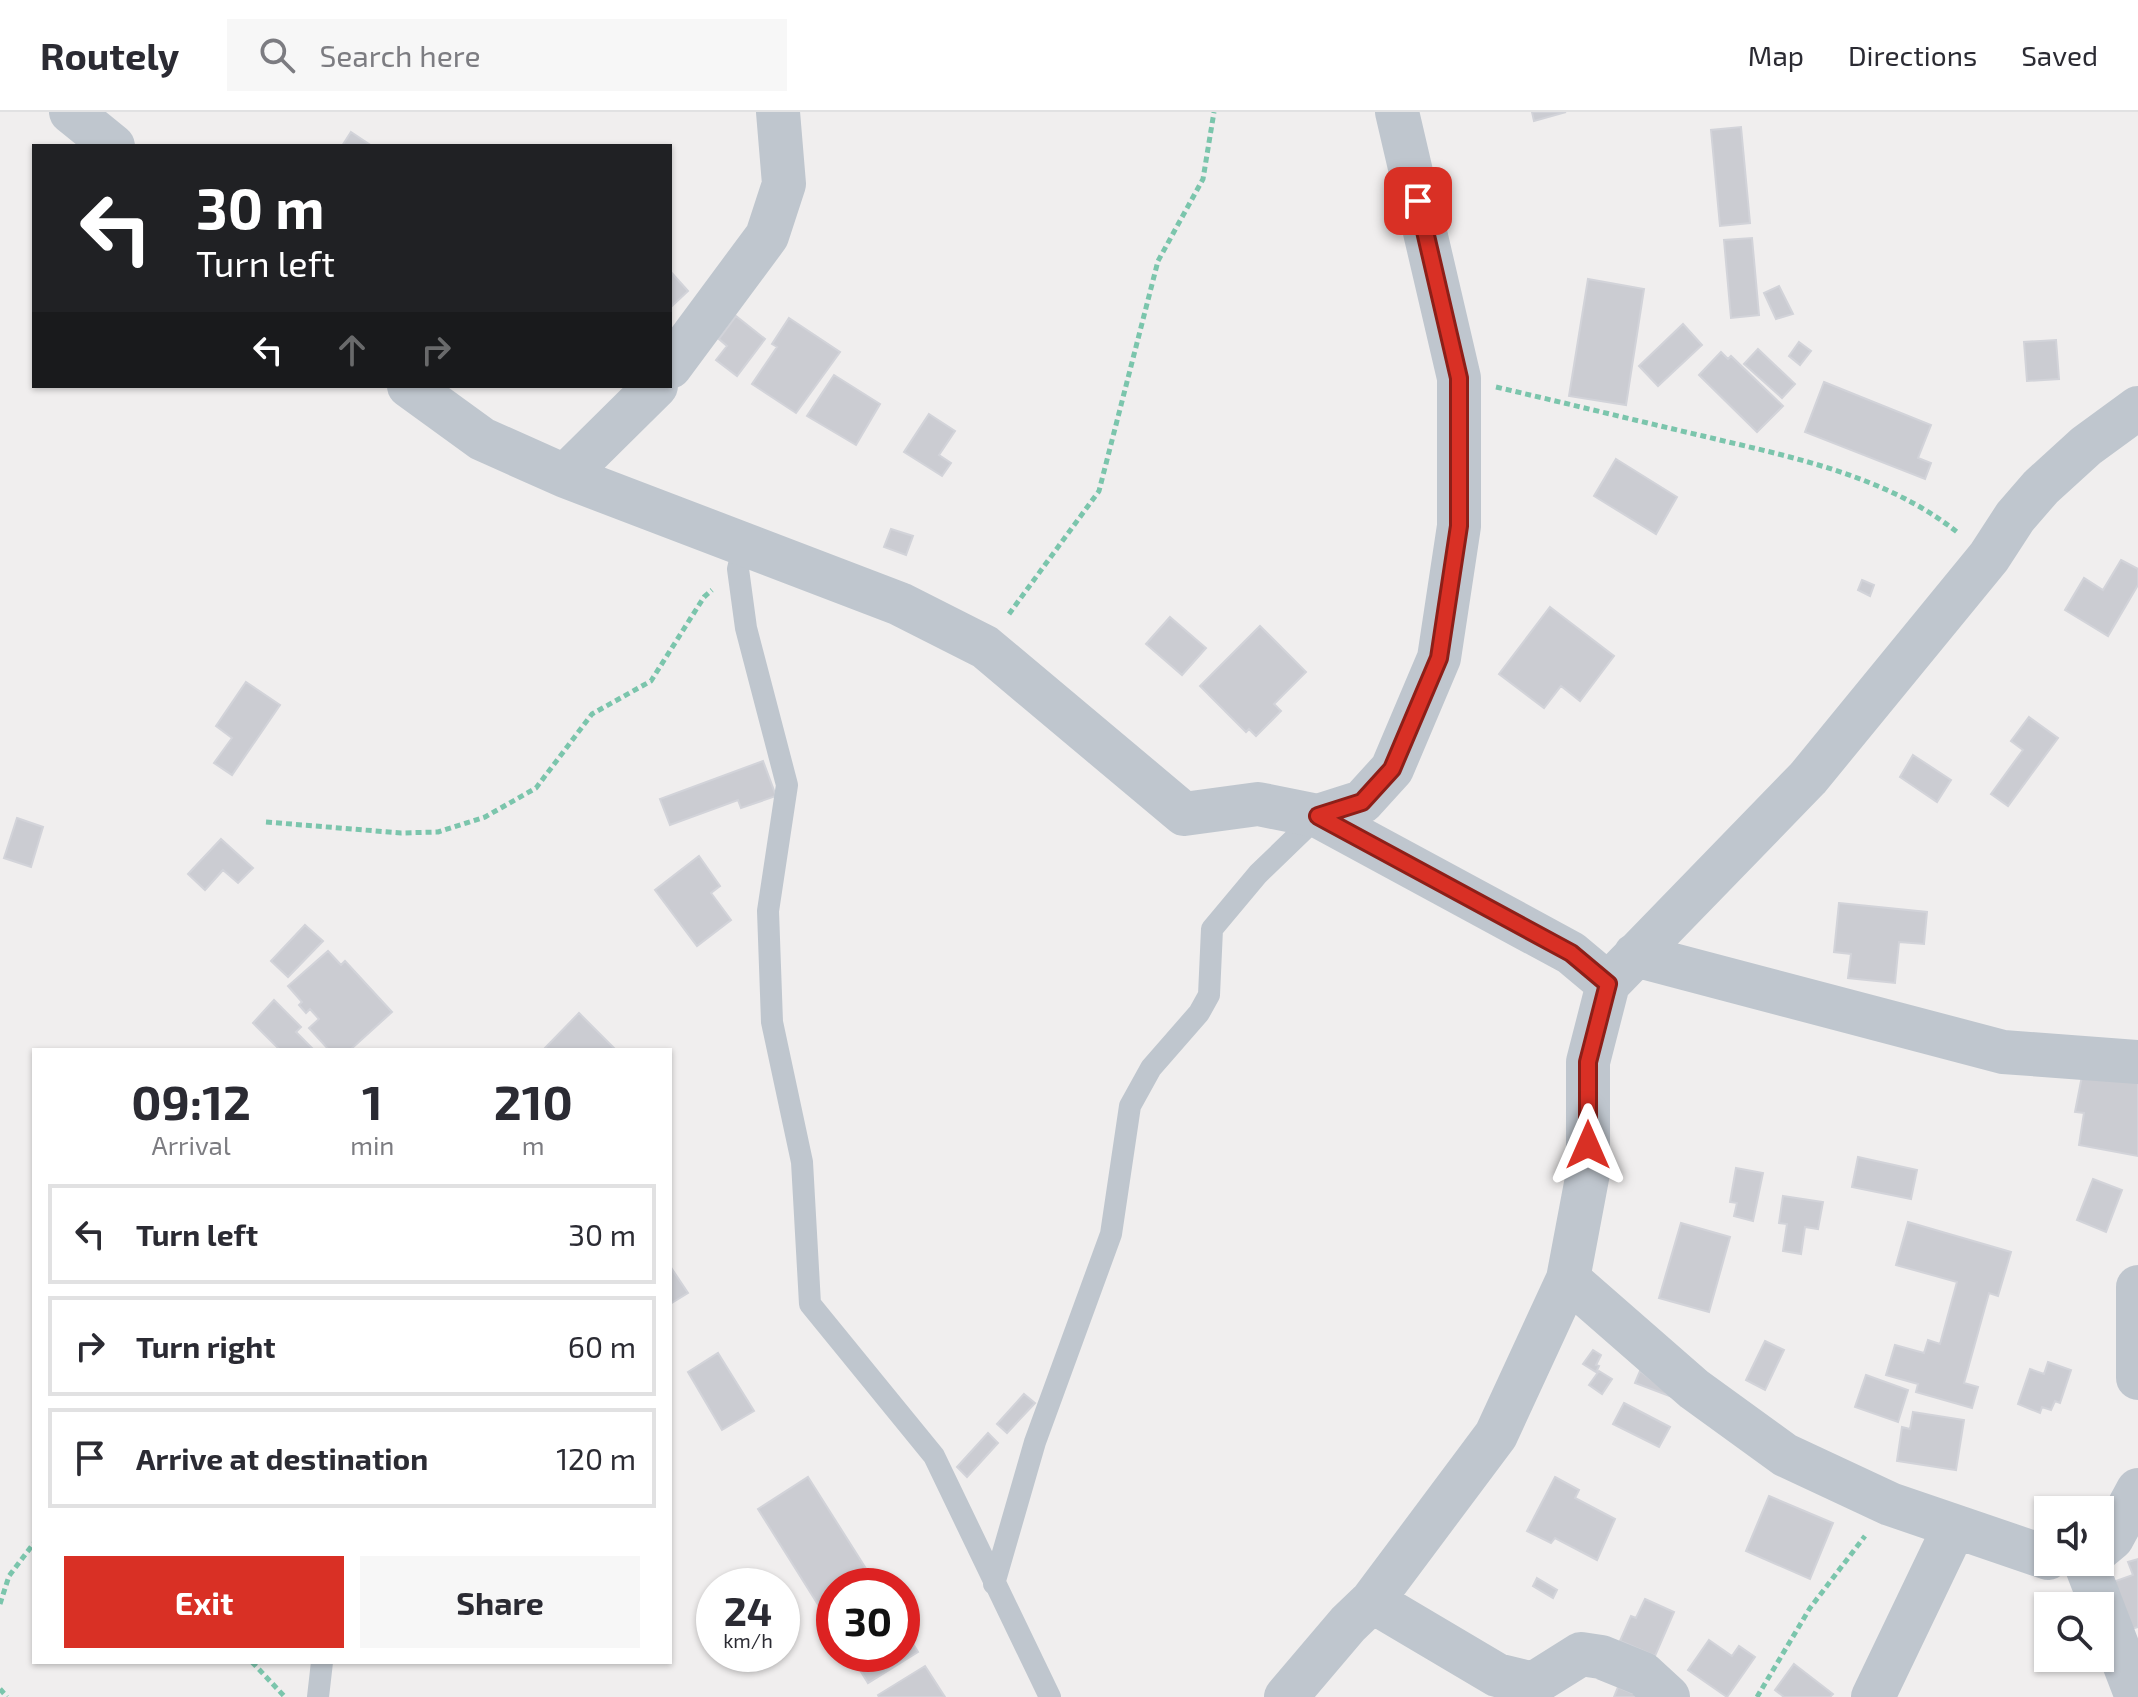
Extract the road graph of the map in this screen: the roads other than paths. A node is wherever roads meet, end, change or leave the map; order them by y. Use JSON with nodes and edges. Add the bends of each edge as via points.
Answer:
{"nodes":[{"id":1,"x":71,"y":112,"type":"edge"},
{"id":2,"x":778,"y":112,"type":"edge"},
{"id":3,"x":1397,"y":112,"type":"edge"},
{"id":4,"x":111,"y":144,"type":"edge"},
{"id":5,"x":672,"y":364,"type":"edge"},
{"id":6,"x":412,"y":388,"type":"edge"},
{"id":7,"x":654,"y":388,"type":"edge"},
{"id":8,"x":2138,"y":408,"type":"edge"},
{"id":9,"x":565,"y":476,"type":"junction"},
{"id":10,"x":741,"y":556,"type":"junction"},
{"id":11,"x":1318,"y":816,"type":"junction"},
{"id":12,"x":1621,"y":970,"type":"junction"},
{"id":13,"x":2138,"y":1062,"type":"edge"},
{"id":14,"x":1568,"y":1279,"type":"junction"},
{"id":15,"x":2138,"y":1287,"type":"edge"},
{"id":16,"x":2138,"y":1378,"type":"edge"},
{"id":17,"x":2138,"y":1490,"type":"edge"},
{"id":18,"x":1954,"y":1528,"type":"junction"},
{"id":19,"x":2114,"y":1534,"type":"edge"},
{"id":20,"x":2034,"y":1554,"type":"edge"},
{"id":21,"x":2090,"y":1576,"type":"edge"},
{"id":22,"x":994,"y":1584,"type":"junction"},
{"id":23,"x":1372,"y":1601,"type":"junction"},
{"id":24,"x":322,"y":1664,"type":"edge"},
{"id":25,"x":318,"y":1697,"type":"edge"},
{"id":26,"x":1050,"y":1697,"type":"edge"},
{"id":27,"x":1286,"y":1697,"type":"edge"},
{"id":28,"x":1668,"y":1697,"type":"edge"},
{"id":29,"x":1873,"y":1697,"type":"edge"},
{"id":30,"x":2137,"y":1697,"type":"edge"}],
"edges":[{"from":1,"to":4,"type":"street"},
{"from":2,"to":5,"type":"street","via":[[784,184],[767,236]]},
{"from":3,"to":11,"type":"street","via":[[1459,378],[1459,526],[1439,658],[1392,769],[1362,802]]},
{"from":6,"to":9,"type":"street","via":[[482,439]]},
{"from":7,"to":9,"type":"street"},
{"from":8,"to":12,"type":"street","via":[[2041,487],[1808,778]]},
{"from":9,"to":10,"type":"street"},
{"from":10,"to":11,"type":"street","via":[[900,604],[985,647],[1184,814],[1258,804]]},
{"from":10,"to":22,"type":"lane","via":[[746,628],[787,785],[768,911],[772,1022],[802,1162],[810,1304],[934,1456]]},
{"from":11,"to":12,"type":"street","via":[[1571,953]]},
{"from":11,"to":22,"type":"lane","via":[[1258,874],[1212,929],[1209,995],[1151,1068],[1130,1106],[1111,1234],[1035,1442]]},
{"from":12,"to":13,"type":"street","via":[[2003,1052]]},
{"from":12,"to":14,"type":"street","via":[[1588,1062],[1588,1173]]},
{"from":14,"to":18,"type":"street","via":[[1694,1389],[1785,1455]]},
{"from":14,"to":23,"type":"street","via":[[1496,1435]]},
{"from":15,"to":16,"type":"street"},
{"from":17,"to":19,"type":"street"},
{"from":18,"to":20,"type":"street"},
{"from":18,"to":29,"type":"street"},
{"from":21,"to":30,"type":"street"},
{"from":22,"to":26,"type":"lane"},
{"from":23,"to":27,"type":"street"},
{"from":23,"to":28,"type":"street","via":[[1497,1675],[1533,1684],[1581,1654],[1643,1674]]},
{"from":24,"to":25,"type":"lane"}]}
